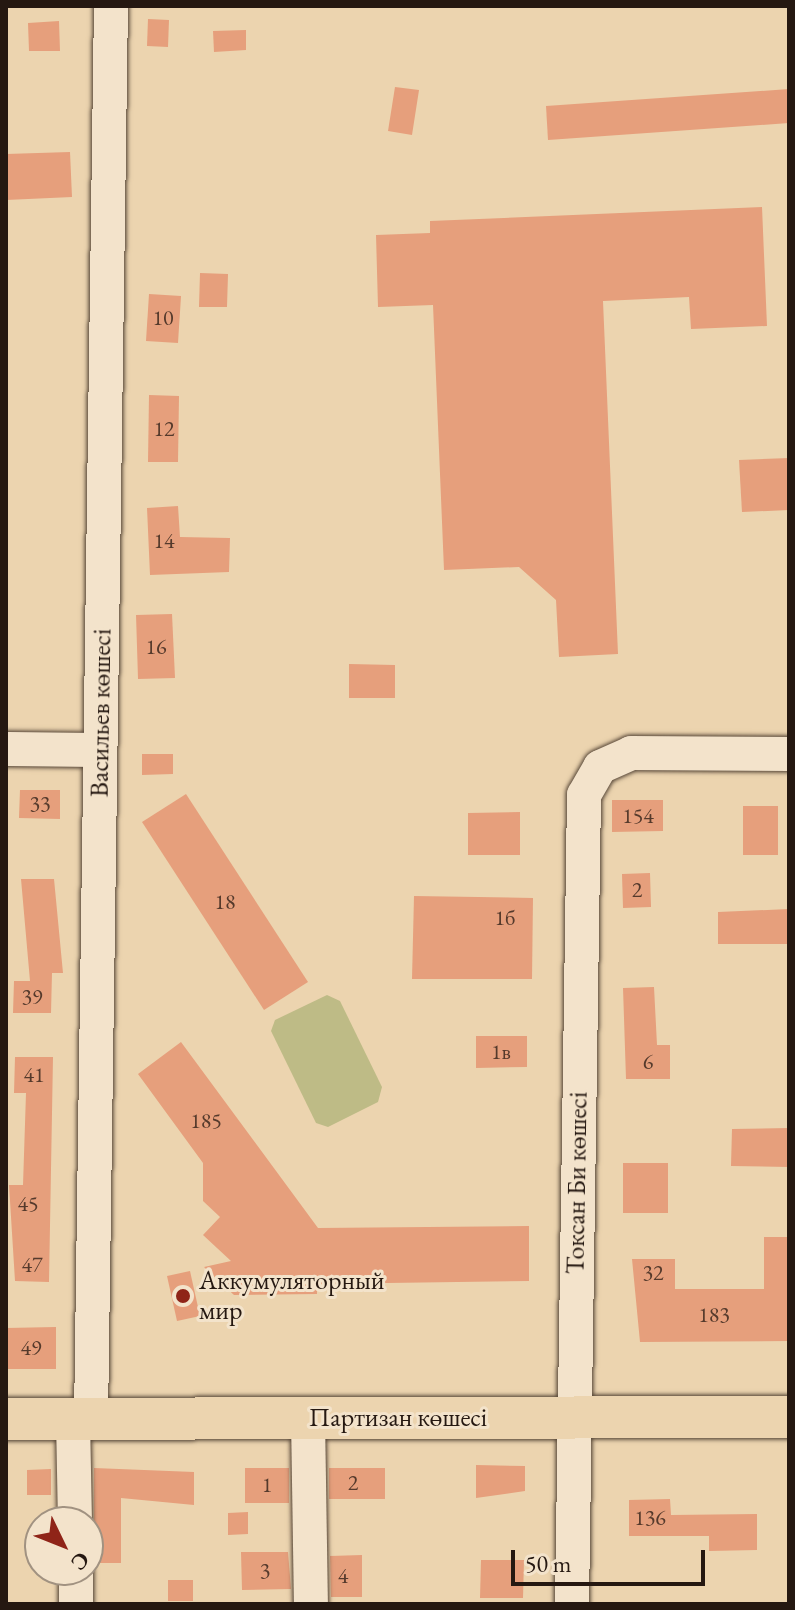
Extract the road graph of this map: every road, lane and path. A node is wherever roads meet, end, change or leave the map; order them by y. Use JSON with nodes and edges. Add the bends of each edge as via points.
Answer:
{"nodes":[{"id":1,"x":111,"y":6,"type":"edge"},
{"id":2,"x":6,"y":749,"type":"edge"},
{"id":3,"x":100,"y":750,"type":"junction"},
{"id":4,"x":789,"y":754,"type":"edge"},
{"id":5,"x":789,"y":1417,"type":"edge"},
{"id":6,"x":308,"y":1418,"type":"junction"},
{"id":7,"x":574,"y":1418,"type":"junction"},
{"id":8,"x":6,"y":1419,"type":"edge"},
{"id":9,"x":82,"y":1419,"type":"junction"},
{"id":10,"x":76,"y":1506,"type":"edge"},
{"id":11,"x":311,"y":1604,"type":"edge"},
{"id":12,"x":572,"y":1604,"type":"edge"}],
"edges":[{"from":1,"to":3,"type":"street","name":"Васильев көшесі"},
{"from":2,"to":3,"type":"street"},
{"from":3,"to":9,"type":"street","name":"Васильев көшесі"},
{"from":4,"to":7,"type":"street","name":"Токсан Би көшесі","via":[[631,753],[600,767],[584,795]]},
{"from":5,"to":7,"type":"main road","name":"Партизан көшесі"},
{"from":6,"to":7,"type":"main road","name":"Партизан көшесі"},
{"from":6,"to":9,"type":"main road","name":"Партизан көшесі"},
{"from":6,"to":11,"type":"street"},
{"from":7,"to":12,"type":"street","name":"Токсан Би көшесі"},
{"from":8,"to":9,"type":"main road","name":"Партизан көшесі"},
{"from":9,"to":10,"type":"street","name":"Васильев көшесі"}]}
